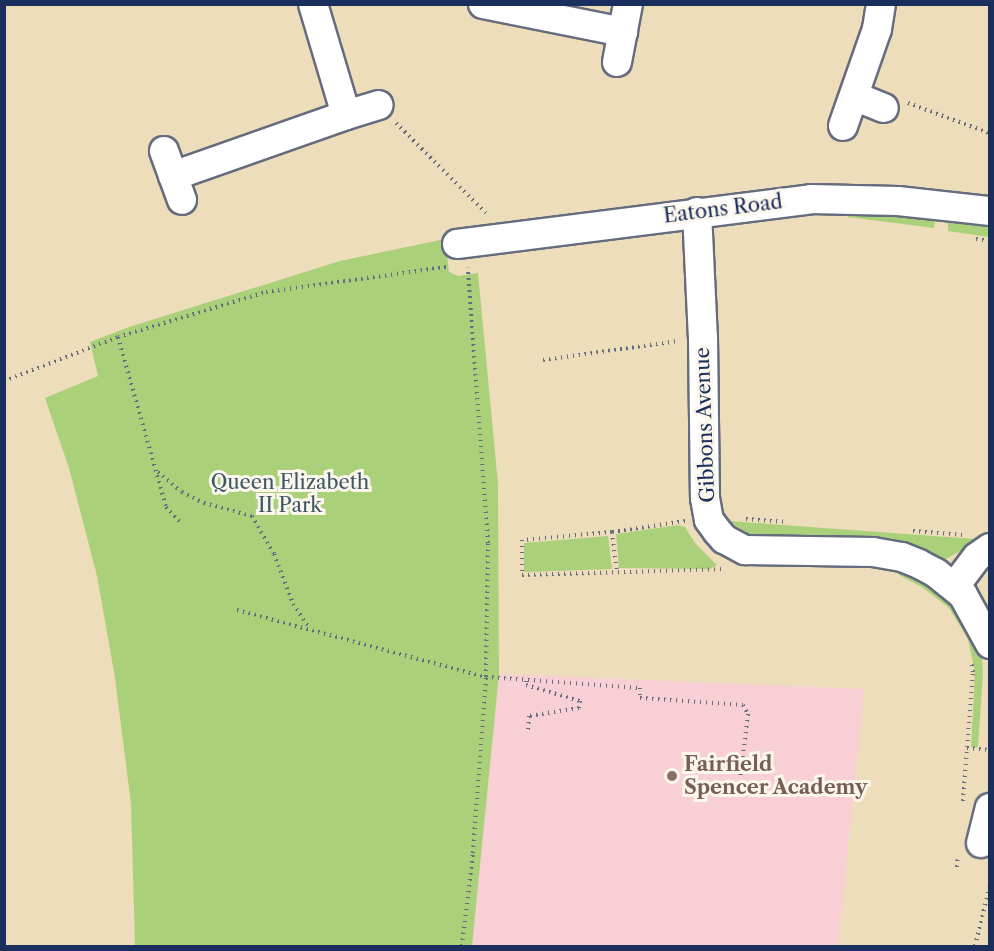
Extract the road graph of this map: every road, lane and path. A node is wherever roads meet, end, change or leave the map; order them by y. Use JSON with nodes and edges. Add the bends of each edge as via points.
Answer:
{"nodes":[{"id":1,"x":313,"y":4,"type":"edge"},
{"id":2,"x":483,"y":4,"type":"edge"},
{"id":3,"x":881,"y":4,"type":"edge"},
{"id":4,"x":625,"y":18,"type":"edge"},
{"id":5,"x":617,"y":62,"type":"dead end"},
{"id":6,"x":854,"y":96,"type":"junction"},
{"id":7,"x":379,"y":105,"type":"joint"},
{"id":8,"x":884,"y":108,"type":"joint"},
{"id":9,"x":346,"y":115,"type":"junction"},
{"id":10,"x":843,"y":126,"type":"dead end"},
{"id":11,"x":990,"y":135,"type":"edge"},
{"id":12,"x":173,"y":175,"type":"dead end"},
{"id":13,"x":697,"y":212,"type":"junction"},
{"id":14,"x":990,"y":212,"type":"edge"},
{"id":15,"x":472,"y":242,"type":"junction"},
{"id":16,"x":118,"y":337,"type":"junction"},
{"id":17,"x":703,"y":338,"type":"junction"},
{"id":18,"x":543,"y":360,"type":"dead end"},
{"id":19,"x":4,"y":381,"type":"edge"},
{"id":20,"x":158,"y":472,"type":"junction"},
{"id":21,"x":708,"y":516,"type":"junction"},
{"id":22,"x":180,"y":522,"type":"dead end"},
{"id":23,"x":612,"y":532,"type":"junction"},
{"id":24,"x":990,"y":548,"type":"edge"},
{"id":25,"x":720,"y":561,"type":"dead end"},
{"id":26,"x":616,"y":572,"type":"junction"},
{"id":27,"x":955,"y":586,"type":"junction"},
{"id":28,"x":237,"y":610,"type":"dead end"},
{"id":29,"x":309,"y":627,"type":"junction"},
{"id":30,"x":980,"y":650,"type":"edge"},
{"id":31,"x":486,"y":677,"type":"junction"},
{"id":32,"x":526,"y":681,"type":"junction"},
{"id":33,"x":528,"y":732,"type":"dead end"},
{"id":34,"x":967,"y":748,"type":"junction"},
{"id":35,"x":990,"y":750,"type":"edge"},
{"id":36,"x":740,"y":779,"type":"dead end"},
{"id":37,"x":976,"y":809,"type":"edge"},
{"id":38,"x":970,"y":844,"type":"joint"},
{"id":39,"x":957,"y":867,"type":"dead end"},
{"id":40,"x":990,"y":885,"type":"edge"},
{"id":41,"x":462,"y":946,"type":"edge"},
{"id":42,"x":975,"y":946,"type":"edge"}],
"edges":[{"from":1,"to":9,"type":"street"},
{"from":2,"to":4,"type":"street"},
{"from":3,"to":6,"type":"street","via":[[877,29]]},
{"from":4,"to":5,"type":"street"},
{"from":6,"to":8,"type":"street"},
{"from":6,"to":10,"type":"street"},
{"from":7,"to":9,"type":"street"},
{"from":7,"to":15,"type":"path","via":[[486,213]]},
{"from":8,"to":11,"type":"path","via":[[889,110],[893,98]]},
{"from":9,"to":12,"type":"street"},
{"from":13,"to":14,"type":"street","name":"Eatons Road","via":[[811,199],[898,201]]},
{"from":13,"to":15,"type":"street","name":"Eatons Road"},
{"from":13,"to":17,"type":"street","name":"Gibbons Avenue"},
{"from":15,"to":16,"type":"path","via":[[453,245],[455,265],[434,271],[266,292]]},
{"from":15,"to":31,"type":"path","via":[[488,543]]},
{"from":16,"to":19,"type":"path"},
{"from":16,"to":20,"type":"path"},
{"from":17,"to":18,"type":"path"},
{"from":17,"to":21,"type":"street","name":"Gibbons Avenue"},
{"from":20,"to":22,"type":"path","via":[[166,507]]},
{"from":20,"to":29,"type":"path","via":[[182,492],[204,503],[252,516],[274,554],[293,604]]},
{"from":21,"to":23,"type":"path"},
{"from":21,"to":27,"type":"street","name":"Gibbons Avenue","via":[[724,539],[745,550],[886,554],[919,564]]},
{"from":23,"to":26,"type":"path"},
{"from":23,"to":26,"type":"path","via":[[522,540],[522,575]]},
{"from":24,"to":27,"type":"street","via":[[969,566]]},
{"from":25,"to":26,"type":"path","via":[[727,566],[724,571]]},
{"from":27,"to":30,"type":"street","name":"Gibbons Avenue","via":[[970,604]]},
{"from":28,"to":29,"type":"path"},
{"from":29,"to":31,"type":"path"},
{"from":30,"to":34,"type":"path","via":[[973,672]]},
{"from":31,"to":32,"type":"path"},
{"from":31,"to":41,"type":"path"},
{"from":32,"to":33,"type":"path","via":[[526,685],[580,700],[579,708],[529,716]]},
{"from":32,"to":36,"type":"path","via":[[640,688],[640,698],[742,705],[748,714]]},
{"from":34,"to":35,"type":"path"},
{"from":34,"to":37,"type":"path"},
{"from":37,"to":38,"type":"street"},
{"from":38,"to":39,"type":"path"},
{"from":40,"to":42,"type":"path"}]}
